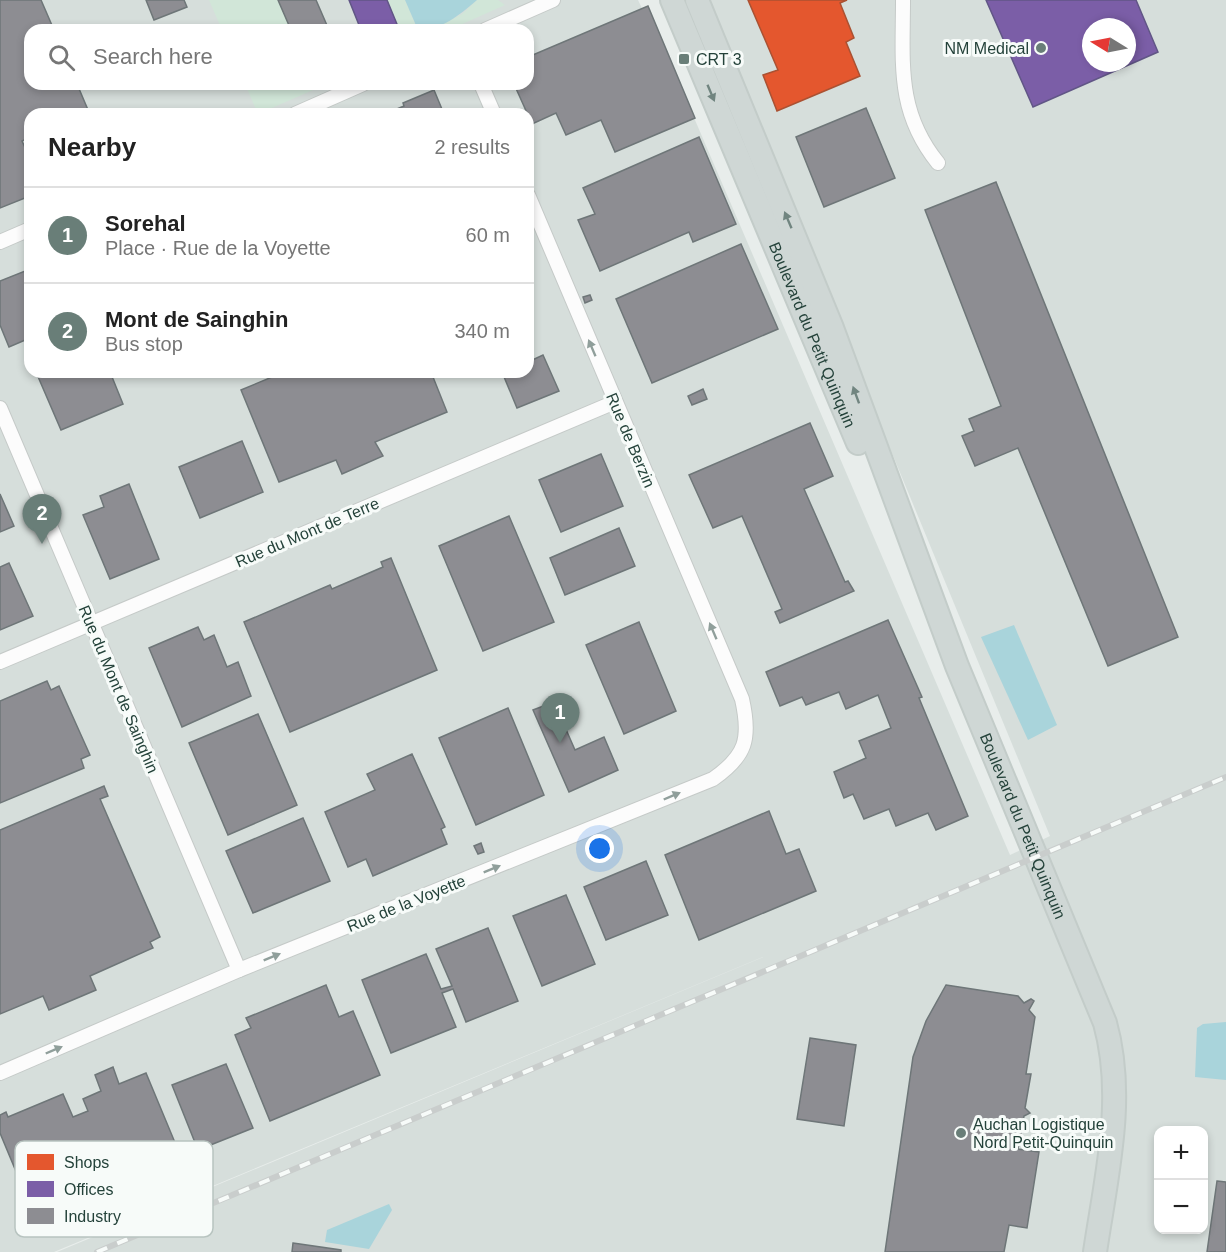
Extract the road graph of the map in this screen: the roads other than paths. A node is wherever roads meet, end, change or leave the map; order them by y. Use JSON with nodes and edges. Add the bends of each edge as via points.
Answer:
{"nodes":[{"id":1,"x":553,"y":0,"type":"edge"},
{"id":2,"x":697,"y":0,"type":"edge"},
{"id":3,"x":707,"y":0,"type":"edge"},
{"id":4,"x":903,"y":0,"type":"edge"},
{"id":5,"x":672,"y":2,"type":"edge"},
{"id":6,"x":499,"y":24,"type":"edge"},
{"id":7,"x":349,"y":90,"type":"edge"},
{"id":8,"x":484,"y":90,"type":"edge"},
{"id":9,"x":737,"y":95,"type":"junction"},
{"id":10,"x":309,"y":108,"type":"edge"},
{"id":11,"x":491,"y":108,"type":"edge"},
{"id":12,"x":938,"y":163,"type":"dead end"},
{"id":13,"x":534,"y":209,"type":"edge"},
{"id":14,"x":24,"y":232,"type":"edge"},
{"id":15,"x":0,"y":242,"type":"edge"},
{"id":16,"x":615,"y":402,"type":"junction"},
{"id":17,"x":0,"y":408,"type":"edge"},
{"id":18,"x":91,"y":624,"type":"junction"},
{"id":19,"x":0,"y":662,"type":"edge"},
{"id":20,"x":957,"y":666,"type":"junction"},
{"id":21,"x":736,"y":684,"type":"joint"},
{"id":22,"x":238,"y":970,"type":"junction"},
{"id":23,"x":1091,"y":985,"type":"junction"},
{"id":24,"x":0,"y":1073,"type":"edge"},
{"id":25,"x":1083,"y":1252,"type":"edge"},
{"id":26,"x":1095,"y":1252,"type":"edge"}],
"edges":[{"from":1,"to":6,"type":"street"},
{"from":2,"to":9,"type":"main road","name":"Boulevard du Petit Quinquin"},
{"from":3,"to":9,"type":"street","via":[[731,56]]},
{"from":4,"to":12,"type":"street","via":[[905,99],[917,131]]},
{"from":5,"to":20,"type":"main road","name":"Boulevard du Petit Quinquin","one_way":true,"via":[[895,530]]},
{"from":7,"to":10,"type":"street"},
{"from":8,"to":11,"type":"street"},
{"from":20,"to":9,"type":"main road","name":"Boulevard du Petit Quinquin","one_way":true,"via":[[832,328]]},
{"from":16,"to":13,"type":"street","name":"Rue de Berzin","one_way":true},
{"from":14,"to":15,"type":"street"},
{"from":16,"to":18,"type":"street","name":"Rue du Mont de Terre"},
{"from":21,"to":16,"type":"street","name":"Rue de Berzin","one_way":true},
{"from":17,"to":18,"type":"street","name":"Rue du Mont de Sainghin"},
{"from":18,"to":19,"type":"street","name":"Rue du Mont de Terre"},
{"from":18,"to":22,"type":"street","name":"Rue du Mont de Sainghin"},
{"from":20,"to":23,"type":"main road","name":"Boulevard du Petit Quinquin"},
{"from":22,"to":21,"type":"street","name":"Rue de la Voyette","one_way":true,"via":[[713,779],[733,765],[747,735]]},
{"from":24,"to":22,"type":"street","name":"Rue de la Voyette","one_way":true},
{"from":23,"to":25,"type":"main road","name":"Boulevard du Petit Quinquin","via":[[1104,1051],[1105,1088]]},
{"from":23,"to":26,"type":"main road","name":"Boulevard du Petit Quinquin","via":[[1110,1040],[1115,1081],[1112,1137]]}]}
